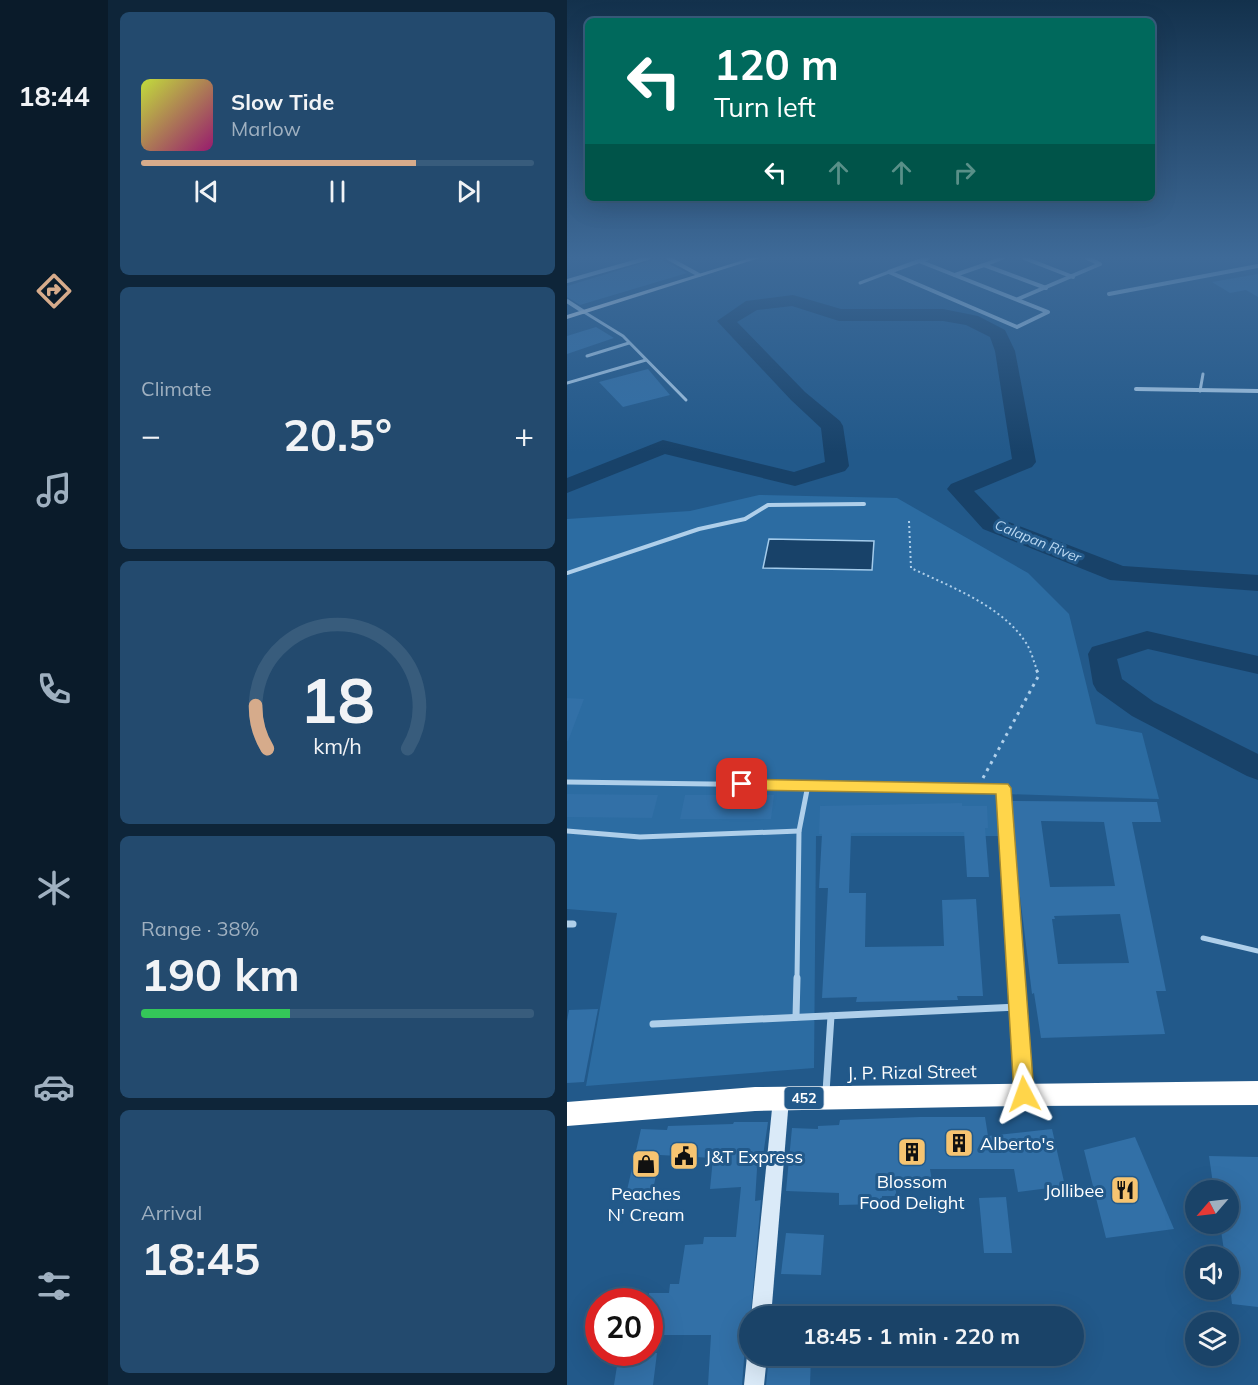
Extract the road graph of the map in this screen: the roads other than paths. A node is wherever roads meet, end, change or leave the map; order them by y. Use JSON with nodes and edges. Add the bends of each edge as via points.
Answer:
{"nodes":[{"id":1,"x":601,"y":323,"type":"edge"},
{"id":2,"x":1007,"y":323,"type":"edge"},
{"id":3,"x":1026,"y":323,"type":"edge"},
{"id":4,"x":629,"y":343,"type":"junction"},
{"id":5,"x":587,"y":356,"type":"dead end"},
{"id":6,"x":646,"y":360,"type":"junction"},
{"id":7,"x":1203,"y":374,"type":"dead end"},
{"id":8,"x":567,"y":383,"type":"edge"},
{"id":9,"x":1136,"y":389,"type":"dead end"},
{"id":10,"x":1200,"y":391,"type":"junction"},
{"id":11,"x":1258,"y":391,"type":"edge"},
{"id":12,"x":685,"y":400,"type":"dead end"},
{"id":13,"x":864,"y":504,"type":"dead end"},
{"id":14,"x":567,"y":573,"type":"edge"},
{"id":15,"x":567,"y":782,"type":"edge"},
{"id":16,"x":808,"y":785,"type":"junction"},
{"id":17,"x":567,"y":831,"type":"edge"},
{"id":18,"x":799,"y":831,"type":"junction"},
{"id":19,"x":1203,"y":938,"type":"dead end"},
{"id":20,"x":1258,"y":951,"type":"edge"},
{"id":21,"x":1018,"y":1007,"type":"junction"},
{"id":22,"x":831,"y":1016,"type":"junction"},
{"id":23,"x":796,"y":1017,"type":"junction"},
{"id":24,"x":653,"y":1024,"type":"dead end"},
{"id":25,"x":1258,"y":1093,"type":"edge"},
{"id":26,"x":1024,"y":1094,"type":"junction"},
{"id":27,"x":826,"y":1098,"type":"junction"},
{"id":28,"x":781,"y":1099,"type":"junction"},
{"id":29,"x":567,"y":1114,"type":"edge"},
{"id":30,"x":762,"y":1306,"type":"edge"},
{"id":31,"x":756,"y":1366,"type":"edge"},
{"id":32,"x":754,"y":1385,"type":"edge"}],
"edges":[{"from":1,"to":4,"type":"lane"},
{"from":2,"to":3,"type":"street","via":[[1017,327]]},
{"from":4,"to":5,"type":"lane"},
{"from":4,"to":6,"type":"lane"},
{"from":6,"to":8,"type":"lane"},
{"from":6,"to":12,"type":"lane"},
{"from":7,"to":10,"type":"lane"},
{"from":9,"to":10,"type":"street"},
{"from":10,"to":11,"type":"street"},
{"from":13,"to":14,"type":"lane","via":[[768,505],[745,519],[699,529]]},
{"from":15,"to":16,"type":"lane"},
{"from":16,"to":18,"type":"lane"},
{"from":16,"to":21,"type":"lane","via":[[1003,788]]},
{"from":17,"to":18,"type":"lane","via":[[640,837]]},
{"from":18,"to":23,"type":"lane"},
{"from":19,"to":20,"type":"lane"},
{"from":21,"to":22,"type":"lane"},
{"from":21,"to":26,"type":"lane"},
{"from":22,"to":23,"type":"lane"},
{"from":22,"to":27,"type":"lane"},
{"from":23,"to":24,"type":"lane"},
{"from":25,"to":26,"type":"highway","name":"J. P. Rizal Street","number":"452"},
{"from":26,"to":27,"type":"highway","name":"J. P. Rizal Street","number":"452"},
{"from":27,"to":28,"type":"highway","name":"J. P. Rizal Street","number":"452"},
{"from":28,"to":29,"type":"highway","name":"J. P. Rizal Street","number":"452"},
{"from":28,"to":30,"type":"main road"},
{"from":31,"to":32,"type":"main road"}]}
